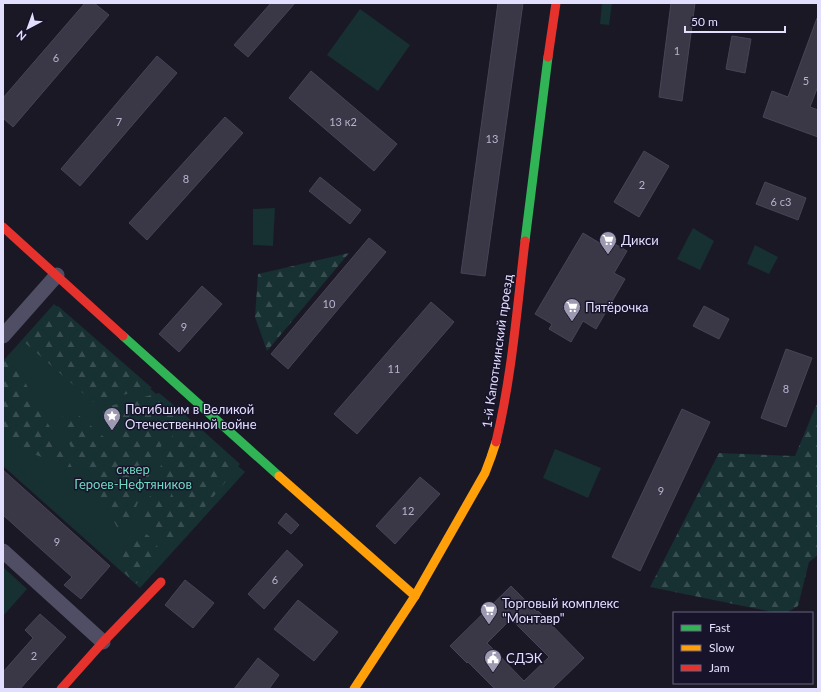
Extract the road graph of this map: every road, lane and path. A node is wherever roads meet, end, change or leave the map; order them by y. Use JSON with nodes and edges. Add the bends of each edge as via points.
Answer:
{"nodes":[{"id":1,"x":556,"y":3,"type":"edge"},
{"id":2,"x":3,"y":227,"type":"edge"},
{"id":3,"x":57,"y":275,"type":"junction"},
{"id":4,"x":3,"y":336,"type":"edge"},
{"id":5,"x":3,"y":551,"type":"edge"},
{"id":6,"x":161,"y":582,"type":"dead end"},
{"id":7,"x":415,"y":596,"type":"junction"},
{"id":8,"x":103,"y":642,"type":"junction"},
{"id":9,"x":61,"y":689,"type":"edge"},
{"id":10,"x":354,"y":689,"type":"edge"}],
"edges":[{"from":1,"to":7,"type":"street","name":"1-й Капотнинский проезд","via":[[512,352],[497,441],[485,473]]},
{"from":2,"to":3,"type":"street"},
{"from":3,"to":4,"type":"street"},
{"from":3,"to":7,"type":"street"},
{"from":5,"to":8,"type":"street"},
{"from":6,"to":8,"type":"street"},
{"from":7,"to":10,"type":"street","name":"1-й Капотнинский проезд"},
{"from":8,"to":9,"type":"street"}]}
